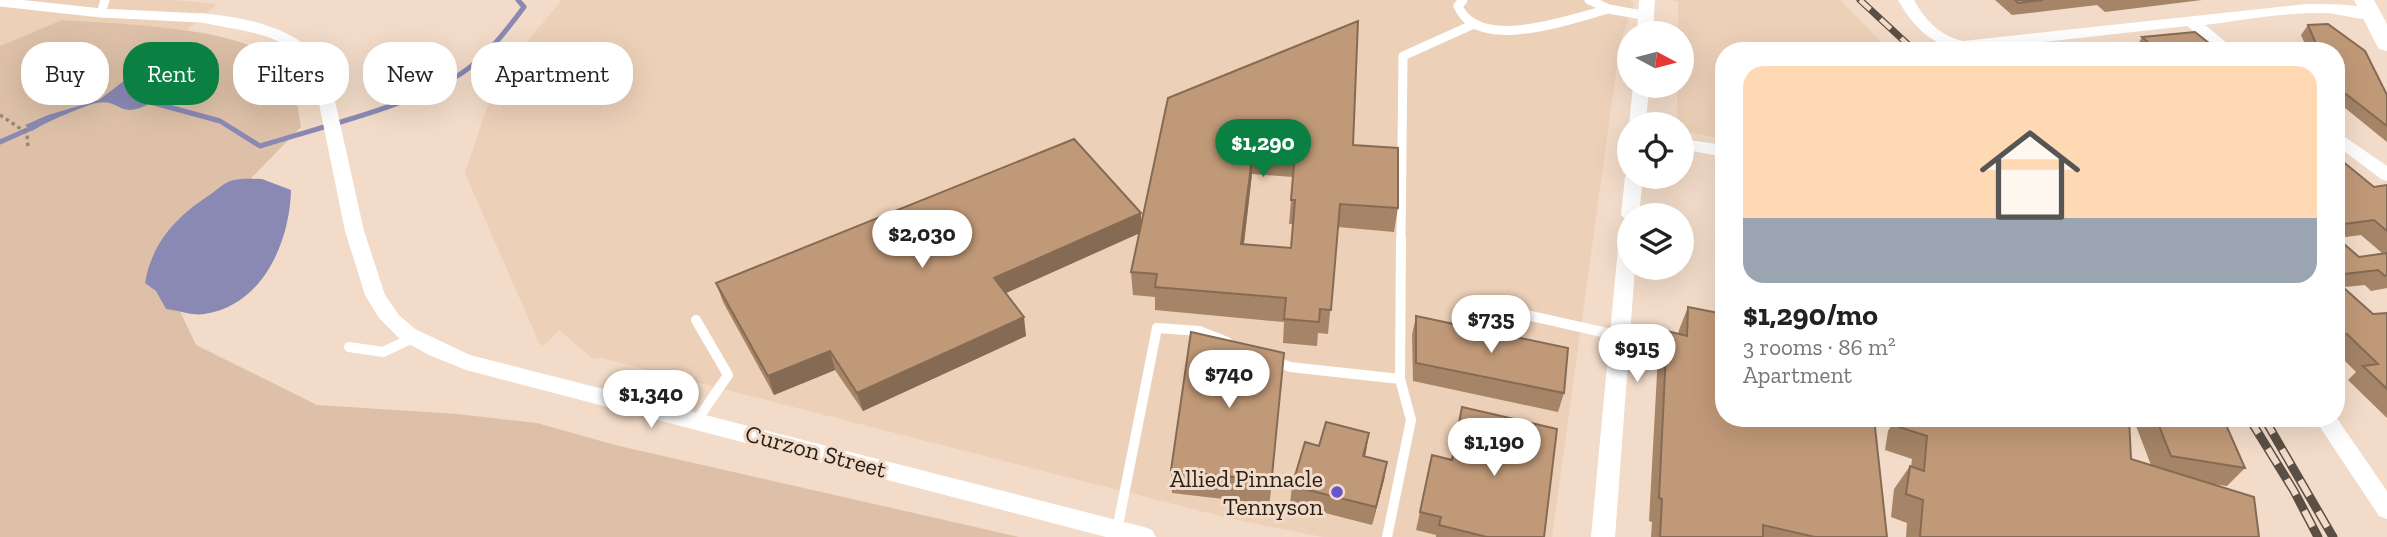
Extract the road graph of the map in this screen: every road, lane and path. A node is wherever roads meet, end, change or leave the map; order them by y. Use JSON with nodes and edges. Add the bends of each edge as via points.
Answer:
{"nodes":[{"id":1,"x":105,"y":0,"type":"edge"},
{"id":2,"x":1463,"y":0,"type":"edge"},
{"id":3,"x":1589,"y":0,"type":"edge"},
{"id":4,"x":1906,"y":0,"type":"edge"},
{"id":5,"x":0,"y":2,"type":"edge"},
{"id":6,"x":2367,"y":7,"type":"edge"},
{"id":7,"x":1647,"y":8,"type":"edge"},
{"id":8,"x":1609,"y":9,"type":"junction"},
{"id":9,"x":101,"y":13,"type":"junction"},
{"id":10,"x":201,"y":18,"type":"joint"},
{"id":11,"x":2190,"y":21,"type":"junction"},
{"id":12,"x":1472,"y":25,"type":"junction"},
{"id":13,"x":1946,"y":42,"type":"edge"},
{"id":14,"x":2009,"y":42,"type":"edge"},
{"id":15,"x":2217,"y":42,"type":"edge"},
{"id":16,"x":2387,"y":44,"type":"edge"},
{"id":17,"x":0,"y":114,"type":"edge"},
{"id":18,"x":2345,"y":143,"type":"edge"},
{"id":19,"x":1694,"y":146,"type":"edge"},
{"id":20,"x":28,"y":148,"type":"dead end"},
{"id":21,"x":1715,"y":150,"type":"edge"},
{"id":22,"x":2387,"y":175,"type":"edge"},
{"id":23,"x":1625,"y":280,"type":"edge"},
{"id":24,"x":1478,"y":304,"type":"dead end"},
{"id":25,"x":696,"y":320,"type":"dead end"},
{"id":26,"x":1620,"y":336,"type":"junction"},
{"id":27,"x":415,"y":337,"type":"junction"},
{"id":28,"x":1233,"y":345,"type":"edge"},
{"id":29,"x":349,"y":346,"type":"dead end"},
{"id":30,"x":1256,"y":354,"type":"edge"},
{"id":31,"x":1400,"y":379,"type":"junction"},
{"id":32,"x":697,"y":419,"type":"junction"},
{"id":33,"x":2331,"y":427,"type":"edge"},
{"id":34,"x":2387,"y":509,"type":"edge"},
{"id":35,"x":1117,"y":530,"type":"junction"},
{"id":36,"x":1144,"y":537,"type":"edge"},
{"id":37,"x":1387,"y":537,"type":"edge"},
{"id":38,"x":1603,"y":537,"type":"edge"}],
"edges":[{"from":1,"to":9,"type":"lane"},
{"from":2,"to":12,"type":"lane","via":[[1458,6]]},
{"from":3,"to":8,"type":"lane"},
{"from":4,"to":13,"type":"street","via":[[1930,33]]},
{"from":5,"to":9,"type":"lane"},
{"from":6,"to":11,"type":"street"},
{"from":6,"to":16,"type":"main road"},
{"from":7,"to":8,"type":"lane"},
{"from":8,"to":12,"type":"lane","via":[[1516,30]]},
{"from":9,"to":10,"type":"lane"},
{"from":10,"to":27,"type":"street","name":"Curzon Street","via":[[262,29],[296,46],[316,66],[327,93],[367,277],[391,320]]},
{"from":11,"to":14,"type":"street"},
{"from":11,"to":15,"type":"street"},
{"from":12,"to":31,"type":"lane","via":[[1403,55]]},
{"from":17,"to":20,"type":"path","via":[[27,133]]},
{"from":18,"to":22,"type":"street"},
{"from":19,"to":21,"type":"street"},
{"from":23,"to":26,"type":"street"},
{"from":24,"to":26,"type":"lane"},
{"from":25,"to":32,"type":"lane","via":[[728,375]]},
{"from":26,"to":38,"type":"street"},
{"from":27,"to":29,"type":"lane","via":[[389,352],[372,354]]},
{"from":27,"to":32,"type":"street","name":"Curzon Street","via":[[466,362]]},
{"from":28,"to":35,"type":"lane","via":[[1199,331],[1157,328]]},
{"from":30,"to":31,"type":"lane","via":[[1290,367]]},
{"from":31,"to":37,"type":"lane","via":[[1411,419]]},
{"from":32,"to":35,"type":"street","name":"Curzon Street"},
{"from":33,"to":34,"type":"street"},
{"from":35,"to":36,"type":"street","name":"Curzon Street"}]}
